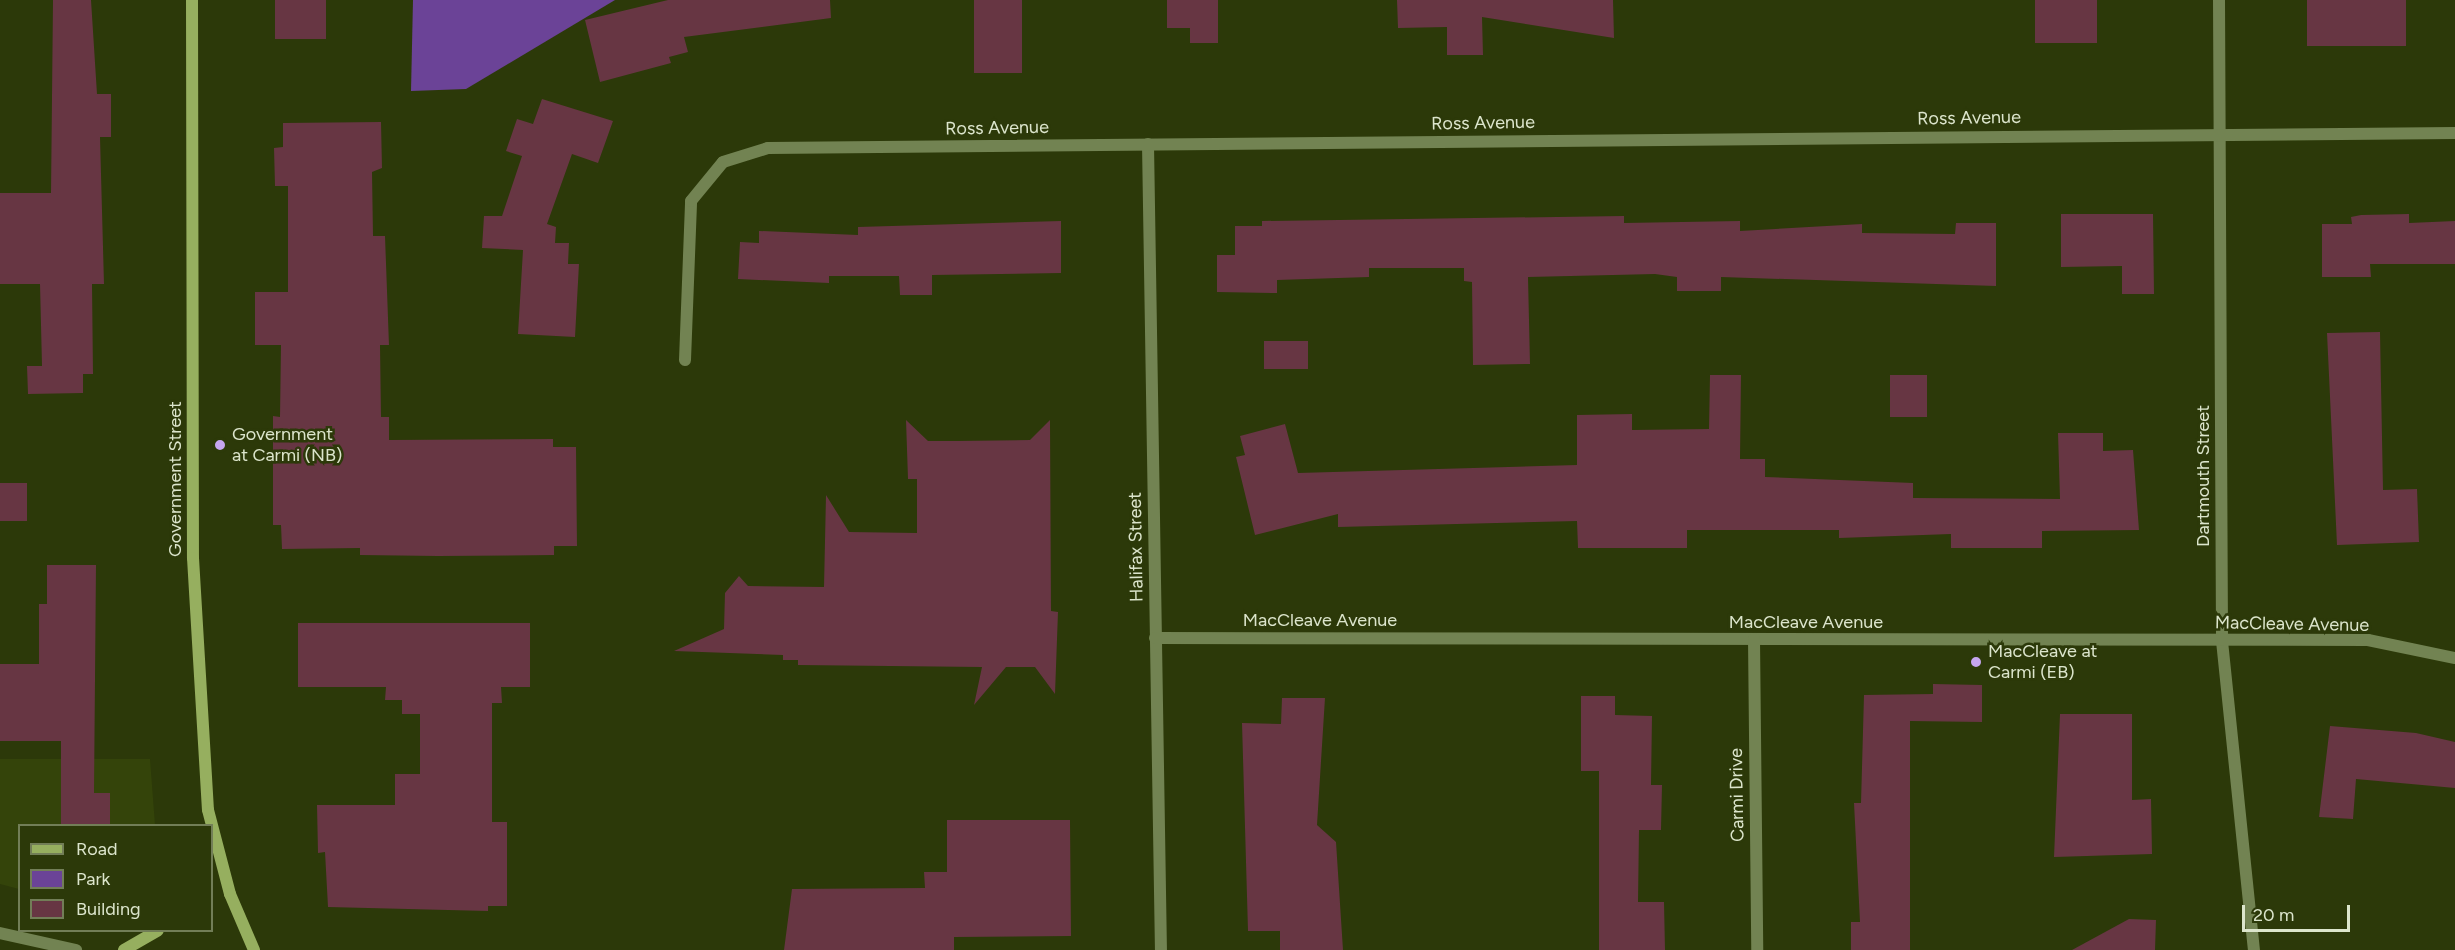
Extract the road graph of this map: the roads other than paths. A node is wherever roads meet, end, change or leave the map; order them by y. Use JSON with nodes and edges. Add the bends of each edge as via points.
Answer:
{"nodes":[{"id":1,"x":192,"y":0,"type":"edge"},
{"id":2,"x":2219,"y":0,"type":"edge"},
{"id":3,"x":2220,"y":133,"type":"junction"},
{"id":4,"x":2455,"y":133,"type":"edge"},
{"id":5,"x":1148,"y":144,"type":"junction"},
{"id":6,"x":685,"y":360,"type":"dead end"},
{"id":7,"x":1155,"y":638,"type":"junction"},
{"id":8,"x":1754,"y":639,"type":"junction"},
{"id":9,"x":2222,"y":641,"type":"junction"},
{"id":10,"x":2455,"y":658,"type":"edge"},
{"id":11,"x":208,"y":810,"type":"junction"},
{"id":12,"x":204,"y":824,"type":"edge"},
{"id":13,"x":212,"y":824,"type":"edge"},
{"id":14,"x":213,"y":829,"type":"edge"},
{"id":15,"x":155,"y":932,"type":"edge"},
{"id":16,"x":0,"y":933,"type":"edge"},
{"id":17,"x":76,"y":950,"type":"edge"},
{"id":18,"x":124,"y":950,"type":"edge"},
{"id":19,"x":254,"y":950,"type":"edge"},
{"id":20,"x":1161,"y":950,"type":"edge"},
{"id":21,"x":1756,"y":950,"type":"edge"},
{"id":22,"x":2254,"y":950,"type":"edge"}],
"edges":[{"from":1,"to":11,"type":"street","name":"Government Street","via":[[193,558]]},
{"from":2,"to":3,"type":"street","name":"Dartmouth Street"},
{"from":3,"to":4,"type":"street","name":"Ross Avenue"},
{"from":3,"to":5,"type":"street","name":"Ross Avenue"},
{"from":3,"to":9,"type":"street","name":"Dartmouth Street"},
{"from":5,"to":6,"type":"street","name":"Ross Avenue","via":[[768,148],[723,162],[691,201]]},
{"from":5,"to":7,"type":"street","name":"Halifax Street"},
{"from":7,"to":8,"type":"street","name":"MacCleave Avenue"},
{"from":7,"to":20,"type":"street","name":"Halifax Street"},
{"from":8,"to":9,"type":"street","name":"MacCleave Avenue"},
{"from":8,"to":21,"type":"street","name":"Carmi Drive"},
{"from":9,"to":10,"type":"street","name":"MacCleave Avenue","via":[[2368,640]]},
{"from":9,"to":22,"type":"street","name":"Dartmouth Street"},
{"from":11,"to":12,"type":"street"},
{"from":11,"to":13,"type":"street","name":"Government Street"},
{"from":14,"to":19,"type":"street","name":"Government Street","via":[[230,894]]},
{"from":15,"to":18,"type":"street"},
{"from":16,"to":17,"type":"street"}]}
